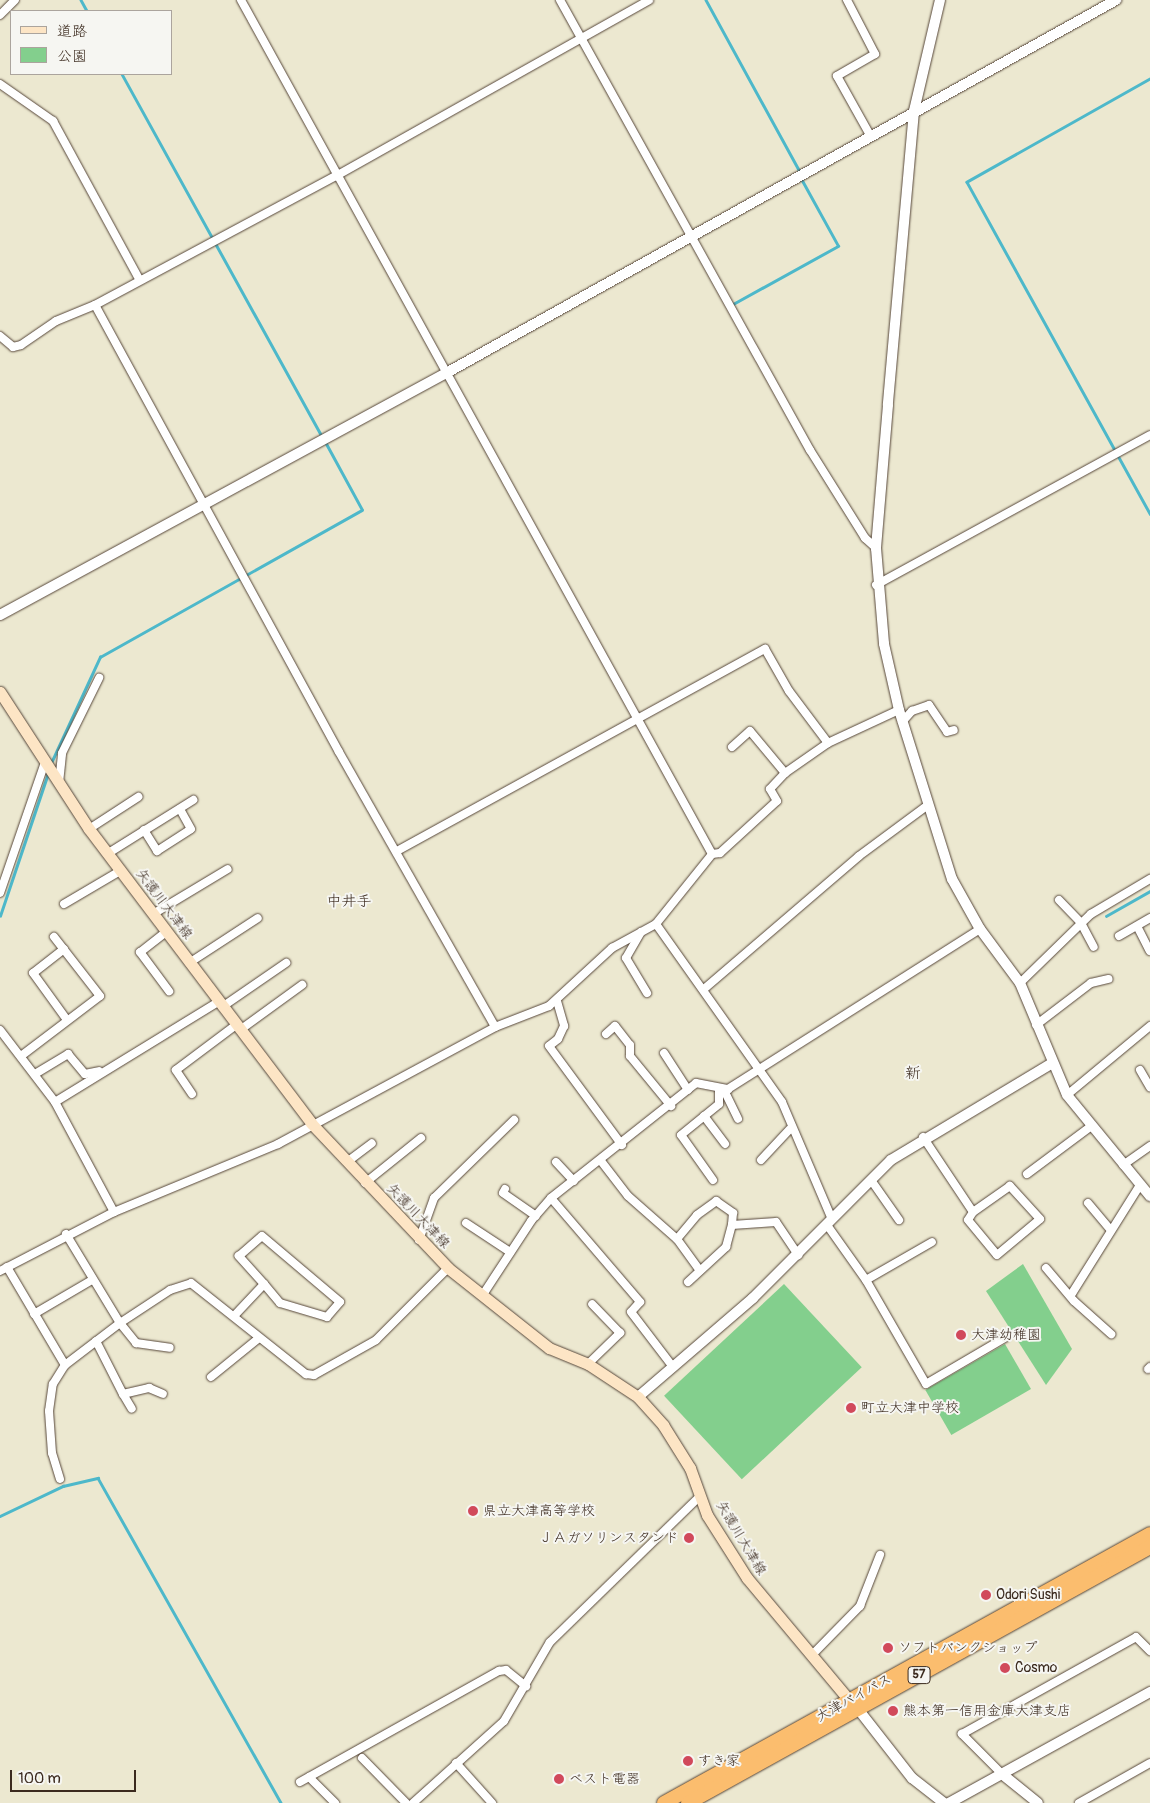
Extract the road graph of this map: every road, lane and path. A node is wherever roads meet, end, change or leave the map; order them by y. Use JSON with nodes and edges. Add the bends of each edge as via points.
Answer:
{"nodes":[{"id":1,"x":15,"y":0,"type":"edge"},
{"id":2,"x":241,"y":0,"type":"edge"},
{"id":3,"x":560,"y":0,"type":"edge"},
{"id":4,"x":648,"y":0,"type":"edge"},
{"id":5,"x":847,"y":0,"type":"edge"},
{"id":6,"x":940,"y":0,"type":"edge"},
{"id":7,"x":1116,"y":0,"type":"edge"},
{"id":8,"x":0,"y":14,"type":"edge"},
{"id":9,"x":581,"y":37,"type":"junction"},
{"id":10,"x":0,"y":84,"type":"edge"},
{"id":11,"x":914,"y":111,"type":"junction"},
{"id":12,"x":870,"y":135,"type":"junction"},
{"id":13,"x":336,"y":176,"type":"junction"},
{"id":14,"x":688,"y":236,"type":"junction"},
{"id":15,"x":139,"y":278,"type":"junction"},
{"id":16,"x":95,"y":305,"type":"junction"},
{"id":17,"x":0,"y":336,"type":"edge"},
{"id":18,"x":448,"y":372,"type":"junction"},
{"id":19,"x":1150,"y":434,"type":"edge"},
{"id":20,"x":204,"y":502,"type":"junction"},
{"id":21,"x":876,"y":548,"type":"junction"},
{"id":22,"x":876,"y":585,"type":"junction"},
{"id":23,"x":0,"y":615,"type":"edge"},
{"id":24,"x":99,"y":678,"type":"dead end"},
{"id":25,"x":0,"y":692,"type":"edge"},
{"id":26,"x":898,"y":710,"type":"junction"},
{"id":27,"x":638,"y":718,"type":"junction"},
{"id":28,"x":902,"y":722,"type":"junction"},
{"id":29,"x":954,"y":730,"type":"dead end"},
{"id":30,"x":828,"y":743,"type":"junction"},
{"id":31,"x":732,"y":746,"type":"dead end"},
{"id":32,"x":45,"y":762,"type":"junction"},
{"id":33,"x":786,"y":774,"type":"junction"},
{"id":34,"x":59,"y":783,"type":"junction"},
{"id":35,"x":138,"y":797,"type":"dead end"},
{"id":36,"x":194,"y":800,"type":"dead end"},
{"id":37,"x":928,"y":805,"type":"junction"},
{"id":38,"x":180,"y":809,"type":"junction"},
{"id":39,"x":89,"y":829,"type":"junction"},
{"id":40,"x":144,"y":830,"type":"junction"},
{"id":41,"x":397,"y":851,"type":"junction"},
{"id":42,"x":107,"y":854,"type":"junction"},
{"id":43,"x":712,"y":854,"type":"junction"},
{"id":44,"x":228,"y":869,"type":"dead end"},
{"id":45,"x":120,"y":871,"type":"junction"},
{"id":46,"x":1150,"y":879,"type":"edge"},
{"id":47,"x":0,"y":894,"type":"edge"},
{"id":48,"x":1058,"y":900,"type":"dead end"},
{"id":49,"x":64,"y":904,"type":"dead end"},
{"id":50,"x":153,"y":914,"type":"junction"},
{"id":51,"x":258,"y":918,"type":"dead end"},
{"id":52,"x":1150,"y":918,"type":"edge"},
{"id":53,"x":1081,"y":923,"type":"junction"},
{"id":54,"x":656,"y":924,"type":"junction"},
{"id":55,"x":1137,"y":926,"type":"junction"},
{"id":56,"x":980,"y":929,"type":"junction"},
{"id":57,"x":166,"y":932,"type":"junction"},
{"id":58,"x":641,"y":932,"type":"junction"},
{"id":59,"x":1119,"y":936,"type":"dead end"},
{"id":60,"x":54,"y":937,"type":"dead end"},
{"id":61,"x":1094,"y":947,"type":"dead end"},
{"id":62,"x":64,"y":949,"type":"junction"},
{"id":63,"x":1150,"y":951,"type":"edge"},
{"id":64,"x":189,"y":963,"type":"junction"},
{"id":65,"x":286,"y":963,"type":"dead end"},
{"id":66,"x":1109,"y":979,"type":"dead end"},
{"id":67,"x":1020,"y":983,"type":"junction"},
{"id":68,"x":302,"y":985,"type":"dead end"},
{"id":69,"x":704,"y":989,"type":"junction"},
{"id":70,"x":169,"y":991,"type":"dead end"},
{"id":71,"x":647,"y":993,"type":"dead end"},
{"id":72,"x":557,"y":1001,"type":"junction"},
{"id":73,"x":220,"y":1005,"type":"junction"},
{"id":74,"x":67,"y":1020,"type":"junction"},
{"id":75,"x":1036,"y":1025,"type":"junction"},
{"id":76,"x":1150,"y":1026,"type":"edge"},
{"id":77,"x":495,"y":1027,"type":"junction"},
{"id":78,"x":238,"y":1028,"type":"junction"},
{"id":79,"x":0,"y":1030,"type":"edge"},
{"id":80,"x":606,"y":1034,"type":"dead end"},
{"id":81,"x":664,"y":1053,"type":"dead end"},
{"id":82,"x":21,"y":1056,"type":"junction"},
{"id":83,"x":125,"y":1057,"type":"dead end"},
{"id":84,"x":1050,"y":1064,"type":"junction"},
{"id":85,"x":756,"y":1070,"type":"junction"},
{"id":86,"x":1140,"y":1070,"type":"dead end"},
{"id":87,"x":35,"y":1074,"type":"junction"},
{"id":88,"x":1150,"y":1087,"type":"edge"},
{"id":89,"x":688,"y":1090,"type":"junction"},
{"id":90,"x":722,"y":1090,"type":"junction"},
{"id":91,"x":192,"y":1094,"type":"dead end"},
{"id":92,"x":1067,"y":1095,"type":"junction"},
{"id":93,"x":55,"y":1102,"type":"junction"},
{"id":94,"x":671,"y":1106,"type":"junction"},
{"id":95,"x":704,"y":1116,"type":"junction"},
{"id":96,"x":738,"y":1119,"type":"dead end"},
{"id":97,"x":514,"y":1120,"type":"dead end"},
{"id":98,"x":311,"y":1122,"type":"junction"},
{"id":99,"x":1090,"y":1127,"type":"junction"},
{"id":100,"x":790,"y":1129,"type":"junction"},
{"id":101,"x":923,"y":1137,"type":"junction"},
{"id":102,"x":421,"y":1138,"type":"dead end"},
{"id":103,"x":372,"y":1143,"type":"dead end"},
{"id":104,"x":724,"y":1144,"type":"dead end"},
{"id":105,"x":622,"y":1145,"type":"junction"},
{"id":106,"x":1150,"y":1146,"type":"edge"},
{"id":107,"x":761,"y":1160,"type":"dead end"},
{"id":108,"x":601,"y":1161,"type":"junction"},
{"id":109,"x":347,"y":1162,"type":"junction"},
{"id":110,"x":556,"y":1162,"type":"dead end"},
{"id":111,"x":1122,"y":1165,"type":"junction"},
{"id":112,"x":1027,"y":1174,"type":"dead end"},
{"id":113,"x":713,"y":1180,"type":"dead end"},
{"id":114,"x":871,"y":1180,"type":"junction"},
{"id":115,"x":574,"y":1181,"type":"junction"},
{"id":116,"x":365,"y":1183,"type":"junction"},
{"id":117,"x":1140,"y":1184,"type":"junction"},
{"id":118,"x":505,"y":1189,"type":"dead end"},
{"id":119,"x":1150,"y":1196,"type":"edge"},
{"id":120,"x":552,"y":1198,"type":"junction"},
{"id":121,"x":1088,"y":1203,"type":"dead end"},
{"id":122,"x":114,"y":1212,"type":"junction"},
{"id":123,"x":973,"y":1212,"type":"junction"},
{"id":124,"x":536,"y":1216,"type":"junction"},
{"id":125,"x":899,"y":1220,"type":"dead end"},
{"id":126,"x":829,"y":1222,"type":"junction"},
{"id":127,"x":466,"y":1223,"type":"dead end"},
{"id":128,"x":732,"y":1225,"type":"junction"},
{"id":129,"x":1110,"y":1230,"type":"junction"},
{"id":130,"x":66,"y":1234,"type":"junction"},
{"id":131,"x":677,"y":1239,"type":"junction"},
{"id":132,"x":419,"y":1240,"type":"junction"},
{"id":133,"x":932,"y":1242,"type":"dead end"},
{"id":134,"x":510,"y":1252,"type":"junction"},
{"id":135,"x":798,"y":1255,"type":"junction"},
{"id":136,"x":448,"y":1268,"type":"junction"},
{"id":137,"x":1046,"y":1268,"type":"dead end"},
{"id":138,"x":4,"y":1269,"type":"edge"},
{"id":139,"x":700,"y":1271,"type":"junction"},
{"id":140,"x":92,"y":1280,"type":"junction"},
{"id":141,"x":866,"y":1280,"type":"junction"},
{"id":142,"x":688,"y":1282,"type":"dead end"},
{"id":143,"x":264,"y":1284,"type":"junction"},
{"id":144,"x":1071,"y":1295,"type":"junction"},
{"id":145,"x":482,"y":1296,"type":"junction"},
{"id":146,"x":592,"y":1304,"type":"dead end"},
{"id":147,"x":34,"y":1314,"type":"junction"},
{"id":148,"x":234,"y":1316,"type":"junction"},
{"id":149,"x":120,"y":1323,"type":"junction"},
{"id":150,"x":1111,"y":1334,"type":"dead end"},
{"id":151,"x":1006,"y":1337,"type":"dead end"},
{"id":152,"x":259,"y":1338,"type":"junction"},
{"id":153,"x":96,"y":1341,"type":"junction"},
{"id":154,"x":170,"y":1348,"type":"dead end"},
{"id":155,"x":588,"y":1364,"type":"junction"},
{"id":156,"x":65,"y":1365,"type":"junction"},
{"id":157,"x":673,"y":1367,"type":"junction"},
{"id":158,"x":211,"y":1378,"type":"dead end"},
{"id":159,"x":123,"y":1394,"type":"junction"},
{"id":160,"x":163,"y":1394,"type":"dead end"},
{"id":161,"x":638,"y":1397,"type":"junction"},
{"id":162,"x":132,"y":1410,"type":"dead end"},
{"id":163,"x":60,"y":1479,"type":"dead end"},
{"id":164,"x":700,"y":1496,"type":"junction"},
{"id":165,"x":1150,"y":1534,"type":"edge"},
{"id":166,"x":1150,"y":1547,"type":"edge"},
{"id":167,"x":880,"y":1555,"type":"dead end"},
{"id":168,"x":1150,"y":1651,"type":"edge"},
{"id":169,"x":812,"y":1655,"type":"junction"},
{"id":170,"x":526,"y":1686,"type":"junction"},
{"id":171,"x":1150,"y":1692,"type":"edge"},
{"id":172,"x":853,"y":1705,"type":"junction"},
{"id":173,"x":362,"y":1758,"type":"dead end"},
{"id":174,"x":456,"y":1763,"type":"junction"},
{"id":175,"x":1150,"y":1763,"type":"edge"},
{"id":176,"x":1002,"y":1774,"type":"junction"},
{"id":177,"x":309,"y":1777,"type":"junction"},
{"id":178,"x":300,"y":1782,"type":"dead end"},
{"id":179,"x":335,"y":1803,"type":"edge"},
{"id":180,"x":406,"y":1803,"type":"edge"},
{"id":181,"x":413,"y":1803,"type":"edge"},
{"id":182,"x":492,"y":1803,"type":"edge"},
{"id":183,"x":664,"y":1803,"type":"edge"},
{"id":184,"x":688,"y":1803,"type":"edge"},
{"id":185,"x":944,"y":1803,"type":"edge"},
{"id":186,"x":949,"y":1803,"type":"edge"},
{"id":187,"x":1038,"y":1803,"type":"edge"},
{"id":188,"x":1078,"y":1803,"type":"edge"}],
"edges":[{"from":1,"to":8,"type":"street"},
{"from":2,"to":13,"type":"street"},
{"from":3,"to":9,"type":"street"},
{"from":4,"to":9,"type":"street"},
{"from":5,"to":12,"type":"street","via":[[875,54],[837,76]]},
{"from":6,"to":11,"type":"street"},
{"from":7,"to":11,"type":"street"},
{"from":9,"to":13,"type":"street"},
{"from":9,"to":14,"type":"street"},
{"from":10,"to":15,"type":"street","via":[[53,121]]},
{"from":11,"to":12,"type":"street"},
{"from":11,"to":21,"type":"street"},
{"from":12,"to":14,"type":"street"},
{"from":13,"to":15,"type":"street"},
{"from":13,"to":18,"type":"street"},
{"from":14,"to":18,"type":"street"},
{"from":14,"to":21,"type":"street","via":[[810,450]]},
{"from":15,"to":16,"type":"street"},
{"from":16,"to":17,"type":"street","via":[[56,321],[13,347]]},
{"from":16,"to":20,"type":"street"},
{"from":18,"to":20,"type":"street"},
{"from":18,"to":27,"type":"street"},
{"from":19,"to":22,"type":"street"},
{"from":20,"to":23,"type":"street"},
{"from":20,"to":41,"type":"street"},
{"from":21,"to":22,"type":"street"},
{"from":22,"to":26,"type":"street"},
{"from":24,"to":34,"type":"street","via":[[62,753]]},
{"from":25,"to":32,"type":"main road","name":"矢護川大津線"},
{"from":26,"to":28,"type":"street"},
{"from":26,"to":30,"type":"street"},
{"from":27,"to":30,"type":"street","via":[[765,649],[788,691]]},
{"from":27,"to":41,"type":"street"},
{"from":27,"to":43,"type":"street"},
{"from":28,"to":29,"type":"street","via":[[912,711],[929,705],[947,732]]},
{"from":28,"to":37,"type":"street"},
{"from":30,"to":33,"type":"street"},
{"from":31,"to":33,"type":"street","via":[[750,731]]},
{"from":32,"to":34,"type":"main road","name":"矢護川大津線"},
{"from":32,"to":47,"type":"street"},
{"from":33,"to":43,"type":"street","via":[[770,789],[777,801],[720,853]]},
{"from":34,"to":39,"type":"main road","name":"矢護川大津線"},
{"from":35,"to":39,"type":"street"},
{"from":36,"to":38,"type":"street"},
{"from":37,"to":56,"type":"street","via":[[952,879]]},
{"from":37,"to":69,"type":"street","via":[[859,856]]},
{"from":38,"to":40,"type":"street"},
{"from":38,"to":40,"type":"street","via":[[191,829],[157,851]]},
{"from":39,"to":42,"type":"main road","name":"矢護川大津線"},
{"from":40,"to":42,"type":"street"},
{"from":41,"to":77,"type":"street"},
{"from":42,"to":45,"type":"main road","name":"矢護川大津線"},
{"from":43,"to":54,"type":"street"},
{"from":44,"to":50,"type":"street"},
{"from":45,"to":49,"type":"street"},
{"from":45,"to":50,"type":"main road","name":"矢護川大津線"},
{"from":46,"to":53,"type":"street"},
{"from":48,"to":53,"type":"street"},
{"from":50,"to":57,"type":"main road","name":"矢護川大津線"},
{"from":51,"to":64,"type":"street"},
{"from":52,"to":55,"type":"street"},
{"from":53,"to":61,"type":"street"},
{"from":53,"to":67,"type":"street"},
{"from":54,"to":58,"type":"street"},
{"from":54,"to":69,"type":"street"},
{"from":55,"to":59,"type":"street"},
{"from":55,"to":63,"type":"street"},
{"from":56,"to":67,"type":"street"},
{"from":56,"to":85,"type":"street"},
{"from":57,"to":64,"type":"main road","name":"矢護川大津線"},
{"from":57,"to":70,"type":"street","via":[[140,952]]},
{"from":58,"to":71,"type":"street","via":[[626,958]]},
{"from":58,"to":72,"type":"street","via":[[612,948]]},
{"from":60,"to":62,"type":"street"},
{"from":62,"to":74,"type":"street","via":[[33,973]]},
{"from":62,"to":74,"type":"street","via":[[100,996]]},
{"from":64,"to":73,"type":"main road","name":"矢護川大津線"},
{"from":65,"to":73,"type":"street"},
{"from":66,"to":75,"type":"street","via":[[1091,983]]},
{"from":67,"to":75,"type":"street"},
{"from":68,"to":78,"type":"street"},
{"from":69,"to":85,"type":"street"},
{"from":72,"to":77,"type":"street"},
{"from":72,"to":105,"type":"street","via":[[564,1026],[558,1039],[549,1046]]},
{"from":73,"to":78,"type":"main road","name":"矢護川大津線"},
{"from":73,"to":93,"type":"street"},
{"from":74,"to":82,"type":"street"},
{"from":75,"to":84,"type":"street"},
{"from":76,"to":92,"type":"street"},
{"from":77,"to":98,"type":"street","via":[[387,1087]]},
{"from":78,"to":91,"type":"street","via":[[176,1070]]},
{"from":78,"to":98,"type":"main road","name":"矢護川大津線"},
{"from":79,"to":82,"type":"street"},
{"from":80,"to":94,"type":"street","via":[[615,1026],[630,1045],[630,1056]]},
{"from":81,"to":89,"type":"street"},
{"from":82,"to":87,"type":"street"},
{"from":83,"to":87,"type":"street","via":[[92,1075],[85,1074],[68,1054]]},
{"from":84,"to":92,"type":"street"},
{"from":84,"to":101,"type":"street"},
{"from":85,"to":90,"type":"street"},
{"from":85,"to":100,"type":"street","via":[[782,1102]]},
{"from":86,"to":88,"type":"street"},
{"from":87,"to":93,"type":"street"},
{"from":89,"to":90,"type":"street","via":[[702,1082]]},
{"from":89,"to":94,"type":"street"},
{"from":90,"to":95,"type":"street","via":[[719,1104]]},
{"from":90,"to":96,"type":"street"},
{"from":92,"to":99,"type":"street"},
{"from":93,"to":122,"type":"street"},
{"from":94,"to":105,"type":"street"},
{"from":95,"to":104,"type":"street"},
{"from":95,"to":113,"type":"street","via":[[680,1135]]},
{"from":97,"to":132,"type":"street","via":[[434,1198]]},
{"from":98,"to":109,"type":"main road","name":"矢護川大津線"},
{"from":98,"to":122,"type":"street","via":[[278,1144]]},
{"from":99,"to":111,"type":"street"},
{"from":99,"to":112,"type":"street"},
{"from":100,"to":107,"type":"street"},
{"from":100,"to":126,"type":"street"},
{"from":101,"to":114,"type":"street"},
{"from":101,"to":123,"type":"street"},
{"from":102,"to":116,"type":"street"},
{"from":103,"to":109,"type":"street"},
{"from":105,"to":108,"type":"street"},
{"from":106,"to":111,"type":"street"},
{"from":108,"to":115,"type":"street"},
{"from":108,"to":131,"type":"street","via":[[628,1196]]},
{"from":109,"to":116,"type":"main road","name":"矢護川大津線"},
{"from":110,"to":115,"type":"street"},
{"from":111,"to":117,"type":"street"},
{"from":114,"to":125,"type":"street"},
{"from":114,"to":126,"type":"street"},
{"from":115,"to":120,"type":"street"},
{"from":116,"to":132,"type":"main road","name":"矢護川大津線"},
{"from":117,"to":119,"type":"street"},
{"from":117,"to":129,"type":"street"},
{"from":118,"to":124,"type":"street","via":[[503,1193]]},
{"from":120,"to":124,"type":"street"},
{"from":120,"to":157,"type":"street","via":[[640,1302],[631,1312]]},
{"from":121,"to":129,"type":"street"},
{"from":122,"to":130,"type":"street"},
{"from":123,"to":123,"type":"street","via":[[968,1220],[997,1255],[1040,1219],[1010,1186]]},
{"from":124,"to":134,"type":"street"},
{"from":126,"to":135,"type":"street"},
{"from":126,"to":141,"type":"street"},
{"from":127,"to":134,"type":"street"},
{"from":128,"to":131,"type":"street","via":[[733,1212],[716,1202]]},
{"from":128,"to":135,"type":"street","via":[[776,1222]]},
{"from":128,"to":139,"type":"street","via":[[726,1247]]},
{"from":129,"to":144,"type":"street"},
{"from":130,"to":138,"type":"street"},
{"from":130,"to":140,"type":"street"},
{"from":131,"to":139,"type":"street"},
{"from":132,"to":136,"type":"main road","name":"矢護川大津線"},
{"from":133,"to":141,"type":"street"},
{"from":134,"to":145,"type":"street"},
{"from":135,"to":157,"type":"street"},
{"from":136,"to":145,"type":"main road","name":"矢護川大津線"},
{"from":136,"to":152,"type":"street","via":[[376,1340],[325,1372],[306,1374]]},
{"from":137,"to":144,"type":"street"},
{"from":138,"to":147,"type":"street"},
{"from":139,"to":142,"type":"street"},
{"from":140,"to":147,"type":"street"},
{"from":140,"to":149,"type":"street"},
{"from":141,"to":151,"type":"street","via":[[926,1384]]},
{"from":143,"to":143,"type":"street","via":[[239,1256],[262,1236],[340,1302],[327,1317],[280,1303]]},
{"from":143,"to":148,"type":"street"},
{"from":144,"to":150,"type":"street"},
{"from":145,"to":155,"type":"main road","name":"矢護川大津線","via":[[549,1348]]},
{"from":146,"to":155,"type":"street","via":[[620,1333]]},
{"from":147,"to":156,"type":"street"},
{"from":148,"to":149,"type":"street","via":[[191,1283],[170,1290]]},
{"from":148,"to":152,"type":"street"},
{"from":149,"to":153,"type":"street"},
{"from":149,"to":154,"type":"street","via":[[136,1343]]},
{"from":152,"to":158,"type":"street"},
{"from":153,"to":156,"type":"street"},
{"from":153,"to":159,"type":"street"},
{"from":155,"to":161,"type":"main road","name":"矢護川大津線"},
{"from":156,"to":163,"type":"street","via":[[53,1384],[49,1411],[52,1453]]},
{"from":157,"to":161,"type":"street"},
{"from":159,"to":160,"type":"street","via":[[150,1388]]},
{"from":159,"to":162,"type":"street"},
{"from":161,"to":164,"type":"main road","name":"矢護川大津線","via":[[671,1437],[690,1468]]},
{"from":164,"to":169,"type":"main road","name":"矢護川大津線","via":[[717,1533],[758,1594]]},
{"from":164,"to":170,"type":"street","via":[[550,1642]]},
{"from":165,"to":172,"type":"highway","name":"大津バイパス","number":"57"},
{"from":166,"to":172,"type":"highway","name":"大津バイパス","number":"57"},
{"from":167,"to":169,"type":"street","via":[[856,1611]]},
{"from":168,"to":176,"type":"street","via":[[1136,1637],[962,1734]]},
{"from":169,"to":172,"type":"main road","name":"矢護川大津線"},
{"from":170,"to":174,"type":"street","via":[[504,1721]]},
{"from":170,"to":177,"type":"street","via":[[506,1670],[499,1671]]},
{"from":171,"to":176,"type":"street"},
{"from":172,"to":183,"type":"highway","name":"大津バイパス","number":"57"},
{"from":172,"to":184,"type":"highway","name":"大津バイパス","number":"57"},
{"from":172,"to":185,"type":"street","via":[[912,1778]]},
{"from":173,"to":180,"type":"street"},
{"from":174,"to":181,"type":"street"},
{"from":174,"to":182,"type":"street"},
{"from":175,"to":188,"type":"street"},
{"from":176,"to":186,"type":"street"},
{"from":176,"to":187,"type":"street"},
{"from":177,"to":178,"type":"street"},
{"from":177,"to":179,"type":"street"}]}
